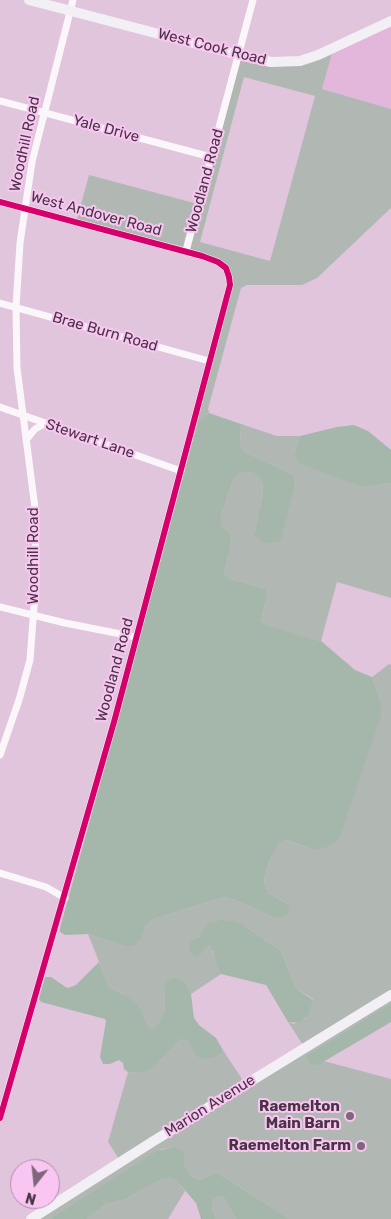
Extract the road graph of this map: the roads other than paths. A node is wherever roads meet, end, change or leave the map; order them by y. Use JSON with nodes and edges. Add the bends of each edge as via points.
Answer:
{"nodes":[{"id":1,"x":29,"y":0,"type":"edge"},
{"id":2,"x":74,"y":0,"type":"edge"},
{"id":3,"x":253,"y":0,"type":"edge"},
{"id":4,"x":71,"y":11,"type":"junction"},
{"id":5,"x":391,"y":21,"type":"edge"},
{"id":6,"x":239,"y":55,"type":"junction"},
{"id":7,"x":0,"y":101,"type":"edge"},
{"id":8,"x":44,"y":113,"type":"junction"},
{"id":9,"x":211,"y":157,"type":"junction"},
{"id":10,"x":0,"y":202,"type":"edge"},
{"id":11,"x":24,"y":209,"type":"junction"},
{"id":12,"x":186,"y":251,"type":"junction"},
{"id":13,"x":0,"y":303,"type":"edge"},
{"id":14,"x":16,"y":307,"type":"junction"},
{"id":15,"x":209,"y":361,"type":"junction"},
{"id":16,"x":0,"y":407,"type":"edge"},
{"id":17,"x":22,"y":416,"type":"junction"},
{"id":18,"x":46,"y":423,"type":"junction"},
{"id":19,"x":26,"y":440,"type":"junction"},
{"id":20,"x":181,"y":471,"type":"junction"},
{"id":21,"x":0,"y":607,"type":"edge"},
{"id":22,"x":34,"y":615,"type":"junction"},
{"id":23,"x":136,"y":637,"type":"junction"},
{"id":24,"x":0,"y":730,"type":"edge"},
{"id":25,"x":8,"y":732,"type":"junction"},
{"id":26,"x":0,"y":755,"type":"edge"},
{"id":27,"x":0,"y":873,"type":"edge"},
{"id":28,"x":65,"y":898,"type":"junction"},
{"id":29,"x":391,"y":995,"type":"edge"},
{"id":30,"x":0,"y":1118,"type":"edge"},
{"id":31,"x":31,"y":1219,"type":"edge"}],
"edges":[{"from":1,"to":4,"type":"street","name":"West Cook Road"},
{"from":2,"to":4,"type":"street","name":"Woodhill Road"},
{"from":3,"to":6,"type":"street","name":"Woodland Road"},
{"from":4,"to":6,"type":"street","name":"West Cook Road"},
{"from":4,"to":8,"type":"street","name":"Woodhill Road"},
{"from":5,"to":6,"type":"street","name":"West Cook Road","via":[[329,51],[300,61],[271,62]]},
{"from":6,"to":9,"type":"street","name":"Woodland Road"},
{"from":7,"to":8,"type":"street","name":"Yale Drive"},
{"from":8,"to":9,"type":"street","name":"Yale Drive"},
{"from":8,"to":11,"type":"street","name":"Woodhill Road"},
{"from":9,"to":12,"type":"street","name":"Woodland Road"},
{"from":10,"to":11,"type":"street","name":"West Andover Road"},
{"from":11,"to":12,"type":"street","name":"West Andover Road"},
{"from":11,"to":14,"type":"street","name":"Woodhill Road"},
{"from":12,"to":15,"type":"street","name":"Woodland Road","via":[[218,262],[226,268],[229,277],[228,292]]},
{"from":13,"to":14,"type":"street","name":"Brae Burn Road"},
{"from":14,"to":15,"type":"street","name":"Brae Burn Road"},
{"from":14,"to":17,"type":"street","name":"Woodhill Road"},
{"from":15,"to":20,"type":"street","name":"Woodland Road"},
{"from":16,"to":17,"type":"street","name":"Stewart Lane"},
{"from":17,"to":18,"type":"street","name":"Stewart Lane"},
{"from":17,"to":19,"type":"street","name":"Woodhill Road"},
{"from":18,"to":19,"type":"street"},
{"from":18,"to":20,"type":"street","name":"Stewart Lane"},
{"from":19,"to":22,"type":"street","name":"Woodhill Road","via":[[36,539]]},
{"from":20,"to":23,"type":"street","name":"Woodland Road"},
{"from":21,"to":22,"type":"street"},
{"from":22,"to":23,"type":"street"},
{"from":22,"to":25,"type":"street","name":"Woodhill Road","via":[[28,670]]},
{"from":23,"to":28,"type":"street","name":"Woodland Road"},
{"from":24,"to":25,"type":"street"},
{"from":25,"to":26,"type":"street","name":"Woodhill Road"},
{"from":27,"to":28,"type":"street","via":[[46,887]]},
{"from":28,"to":30,"type":"street","name":"Woodland Road"},
{"from":29,"to":31,"type":"street","name":"Marion Avenue"}]}
